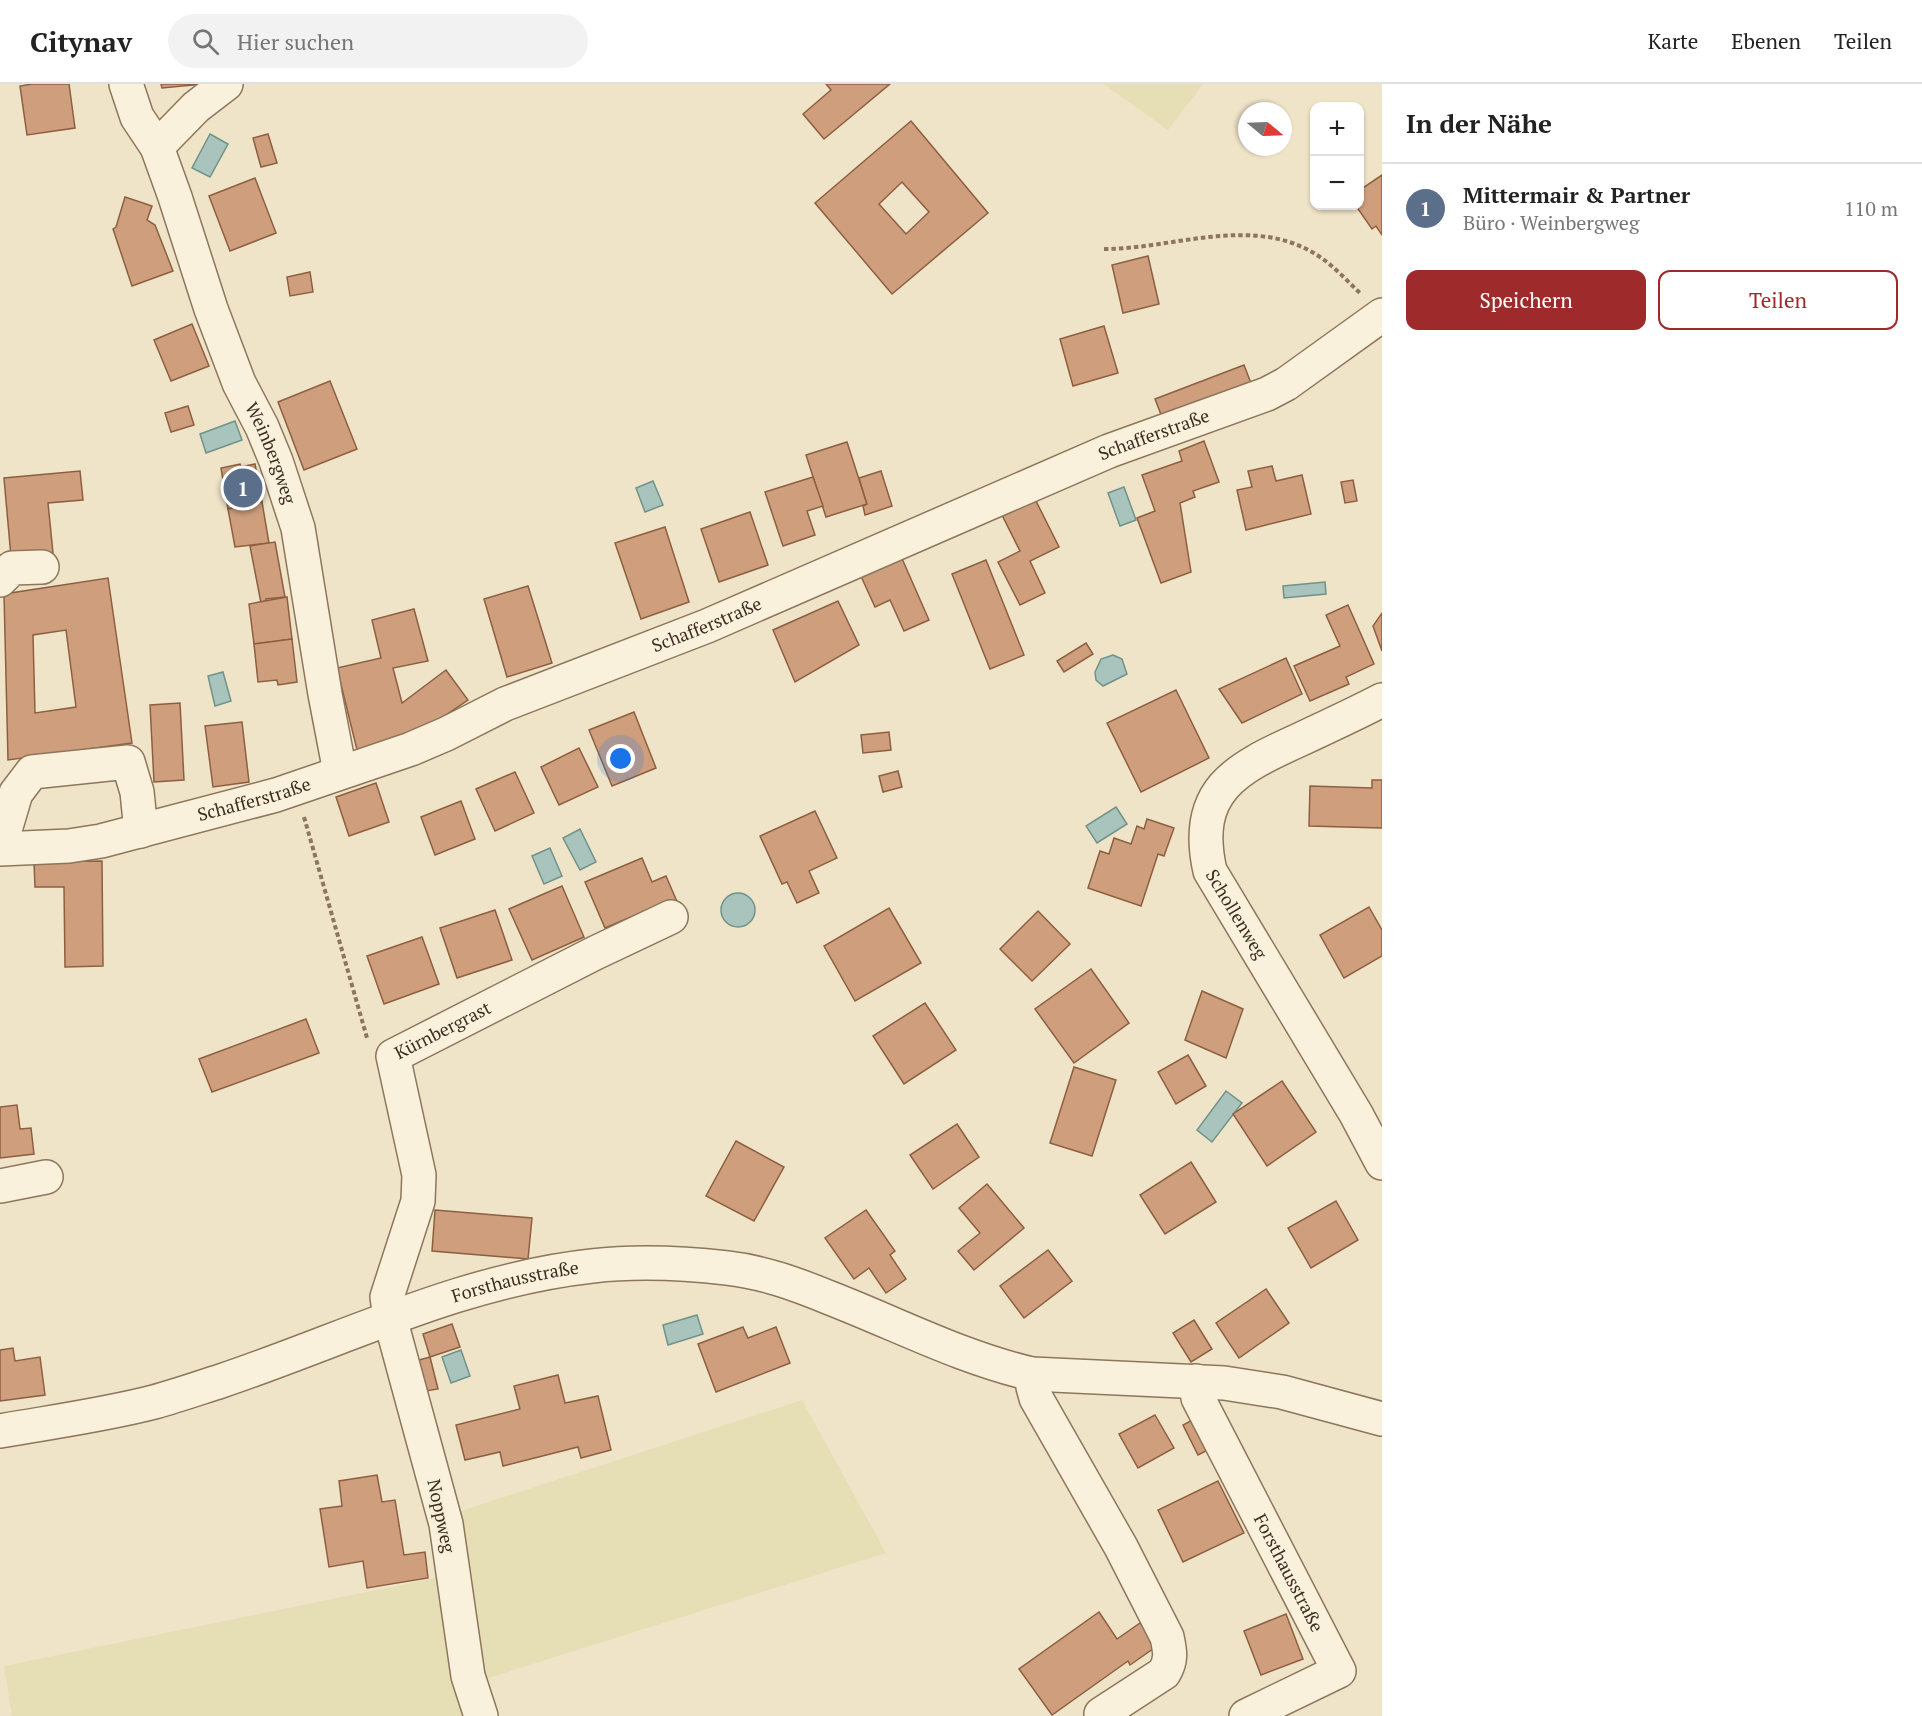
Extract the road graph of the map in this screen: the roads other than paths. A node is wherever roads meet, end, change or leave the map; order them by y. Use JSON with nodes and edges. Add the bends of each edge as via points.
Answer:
{"nodes":[{"id":1,"x":126,"y":84,"type":"edge"},
{"id":2,"x":226,"y":84,"type":"edge"},
{"id":3,"x":157,"y":147,"type":"junction"},
{"id":4,"x":1373,"y":306,"type":"edge"},
{"id":5,"x":42,"y":567,"type":"dead end"},
{"id":6,"x":0,"y":580,"type":"edge"},
{"id":7,"x":1382,"y":700,"type":"edge"},
{"id":8,"x":340,"y":772,"type":"junction"},
{"id":9,"x":8,"y":781,"type":"edge"},
{"id":10,"x":141,"y":831,"type":"junction"},
{"id":11,"x":0,"y":848,"type":"edge"},
{"id":12,"x":671,"y":917,"type":"dead end"},
{"id":13,"x":1382,"y":1163,"type":"edge"},
{"id":14,"x":46,"y":1177,"type":"dead end"},
{"id":15,"x":0,"y":1186,"type":"edge"},
{"id":16,"x":390,"y":1318,"type":"junction"},
{"id":17,"x":1032,"y":1374,"type":"junction"},
{"id":18,"x":1196,"y":1381,"type":"junction"},
{"id":19,"x":1382,"y":1419,"type":"edge"},
{"id":20,"x":0,"y":1431,"type":"edge"},
{"id":21,"x":1101,"y":1714,"type":"dead end"},
{"id":22,"x":481,"y":1716,"type":"edge"},
{"id":23,"x":1246,"y":1716,"type":"edge"}],
"edges":[{"from":1,"to":3,"type":"street","name":"Weinbergweg","via":[[137,117]]},
{"from":2,"to":3,"type":"street","via":[[196,107]]},
{"from":3,"to":8,"type":"street","name":"Weinbergweg","via":[[211,309],[239,383],[276,461],[298,528]]},
{"from":4,"to":8,"type":"street","name":"Schafferstraße","via":[[1286,384],[1267,394],[1109,451],[707,626],[505,704],[411,749]]},
{"from":5,"to":6,"type":"street","via":[[12,568]]},
{"from":7,"to":13,"type":"street","name":"Schollenweg","via":[[1257,759],[1237,773],[1214,800],[1207,819],[1205,849],[1210,871]]},
{"from":8,"to":10,"type":"street","name":"Schafferstraße","via":[[243,804]]},
{"from":9,"to":10,"type":"street","via":[[32,772],[128,762],[137,792]]},
{"from":9,"to":11,"type":"street"},
{"from":10,"to":11,"type":"street","name":"Schafferstraße","via":[[69,846]]},
{"from":12,"to":16,"type":"street","name":"Kürnbergrast","via":[[393,1056],[419,1176],[418,1201],[387,1298]]},
{"from":14,"to":15,"type":"street"},
{"from":16,"to":17,"type":"street","name":"Forsthausstraße","via":[[490,1285],[594,1265],[728,1268],[794,1283],[962,1353]]},
{"from":16,"to":20,"type":"street","name":"Forsthausstraße","via":[[153,1402]]},
{"from":16,"to":22,"type":"street","name":"Noppweg","via":[[446,1524],[468,1676]]},
{"from":17,"to":18,"type":"street","name":"Forsthausstraße"},
{"from":17,"to":21,"type":"street","via":[[1036,1398],[1121,1547],[1167,1637],[1171,1653],[1164,1673]]},
{"from":18,"to":19,"type":"street","name":"Forsthausstraße","via":[[1282,1392]]},
{"from":18,"to":23,"type":"street","name":"Forsthausstraße","via":[[1198,1398],[1339,1671]]}]}
